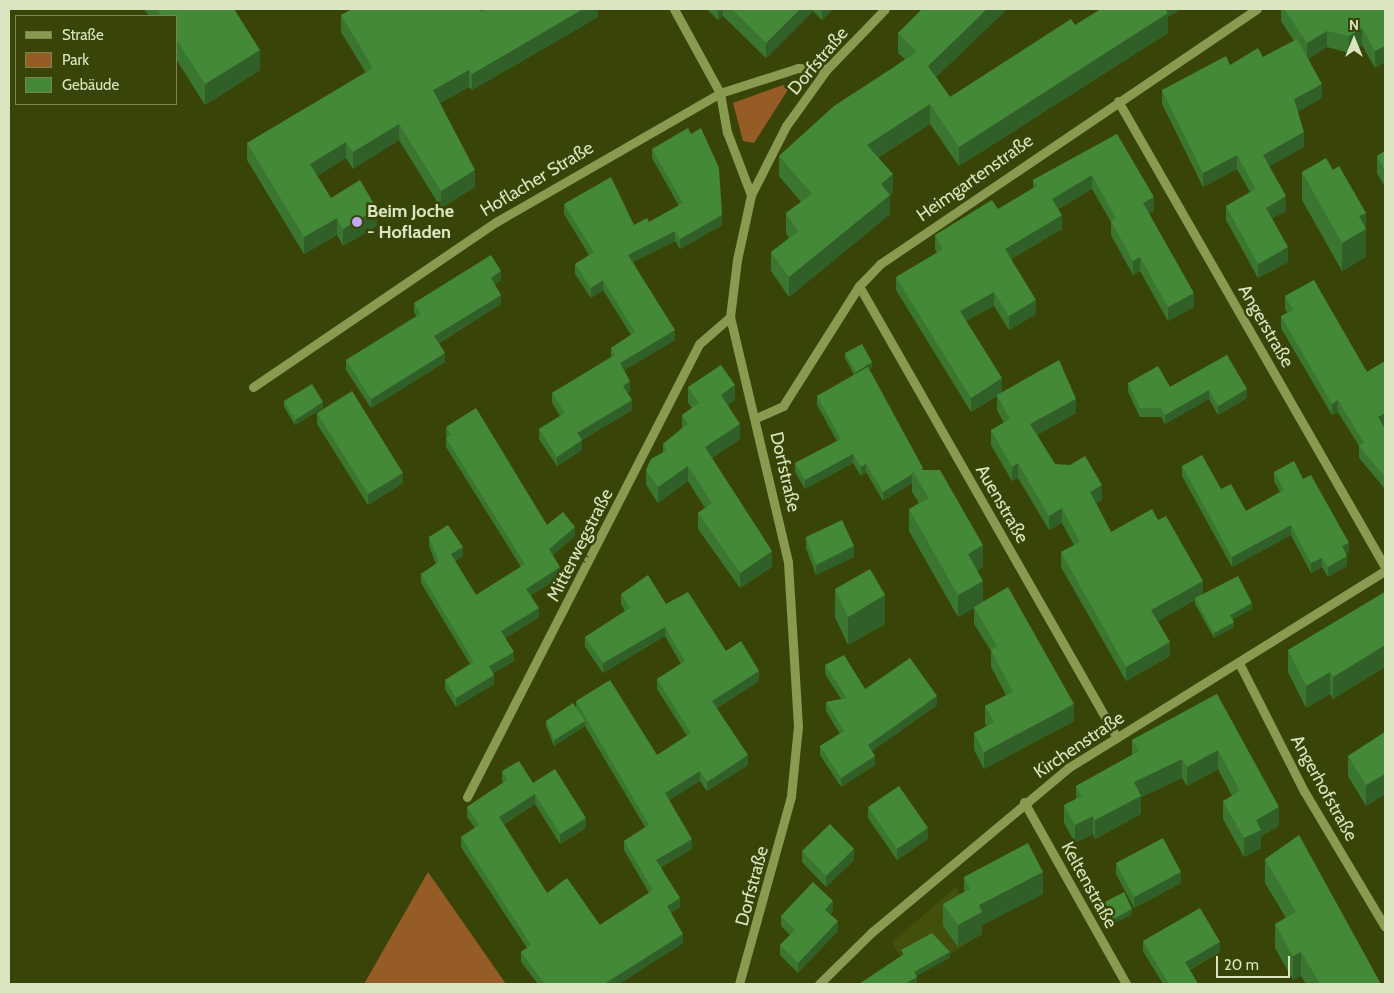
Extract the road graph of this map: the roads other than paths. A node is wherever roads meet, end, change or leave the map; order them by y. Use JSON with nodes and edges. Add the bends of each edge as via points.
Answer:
{"nodes":[{"id":1,"x":674,"y":9,"type":"edge"},
{"id":2,"x":885,"y":9,"type":"edge"},
{"id":3,"x":1257,"y":9,"type":"edge"},
{"id":4,"x":827,"y":69,"type":"junction"},
{"id":5,"x":720,"y":92,"type":"junction"},
{"id":6,"x":1118,"y":101,"type":"junction"},
{"id":7,"x":751,"y":195,"type":"junction"},
{"id":8,"x":859,"y":286,"type":"junction"},
{"id":9,"x":730,"y":317,"type":"junction"},
{"id":10,"x":253,"y":386,"type":"dead end"},
{"id":11,"x":756,"y":418,"type":"junction"},
{"id":12,"x":1385,"y":567,"type":"edge"},
{"id":13,"x":1385,"y":571,"type":"edge"},
{"id":14,"x":1239,"y":663,"type":"junction"},
{"id":15,"x":1117,"y":738,"type":"junction"},
{"id":16,"x":467,"y":797,"type":"dead end"},
{"id":17,"x":1024,"y":802,"type":"junction"},
{"id":18,"x":1385,"y":927,"type":"edge"},
{"id":19,"x":739,"y":984,"type":"edge"},
{"id":20,"x":819,"y":984,"type":"edge"},
{"id":21,"x":1126,"y":984,"type":"edge"}],
"edges":[{"from":1,"to":5,"type":"street"},
{"from":2,"to":4,"type":"street","name":"Dorfstraße"},
{"from":3,"to":6,"type":"street","name":"Heimgartenstraße"},
{"from":4,"to":5,"type":"street","name":"Hoflacher Straße","via":[[798,68]]},
{"from":4,"to":7,"type":"street","name":"Dorfstraße","via":[[786,126]]},
{"from":5,"to":7,"type":"street","via":[[727,132]]},
{"from":5,"to":10,"type":"street","name":"Hoflacher Straße","via":[[496,222]]},
{"from":6,"to":8,"type":"street","name":"Heimgartenstraße","via":[[880,264]]},
{"from":6,"to":12,"type":"street","name":"Angerstraße"},
{"from":7,"to":9,"type":"street","name":"Dorfstraße"},
{"from":8,"to":11,"type":"street","name":"Heimgartenstraße","via":[[783,406]]},
{"from":8,"to":15,"type":"street","name":"Auenstraße"},
{"from":9,"to":11,"type":"street","name":"Dorfstraße"},
{"from":9,"to":16,"type":"street","name":"Mitterwegstraße","via":[[699,344]]},
{"from":11,"to":19,"type":"street","name":"Dorfstraße","via":[[788,562],[798,726],[791,796]]},
{"from":13,"to":14,"type":"street","name":"Kirchenstraße"},
{"from":14,"to":15,"type":"street","name":"Kirchenstraße"},
{"from":14,"to":18,"type":"street","name":"Angerhofstraße","via":[[1304,791]]},
{"from":15,"to":17,"type":"street","name":"Kirchenstraße"},
{"from":17,"to":20,"type":"street","name":"Kirchenstraße"},
{"from":17,"to":21,"type":"street","name":"Keltenstraße"}]}
